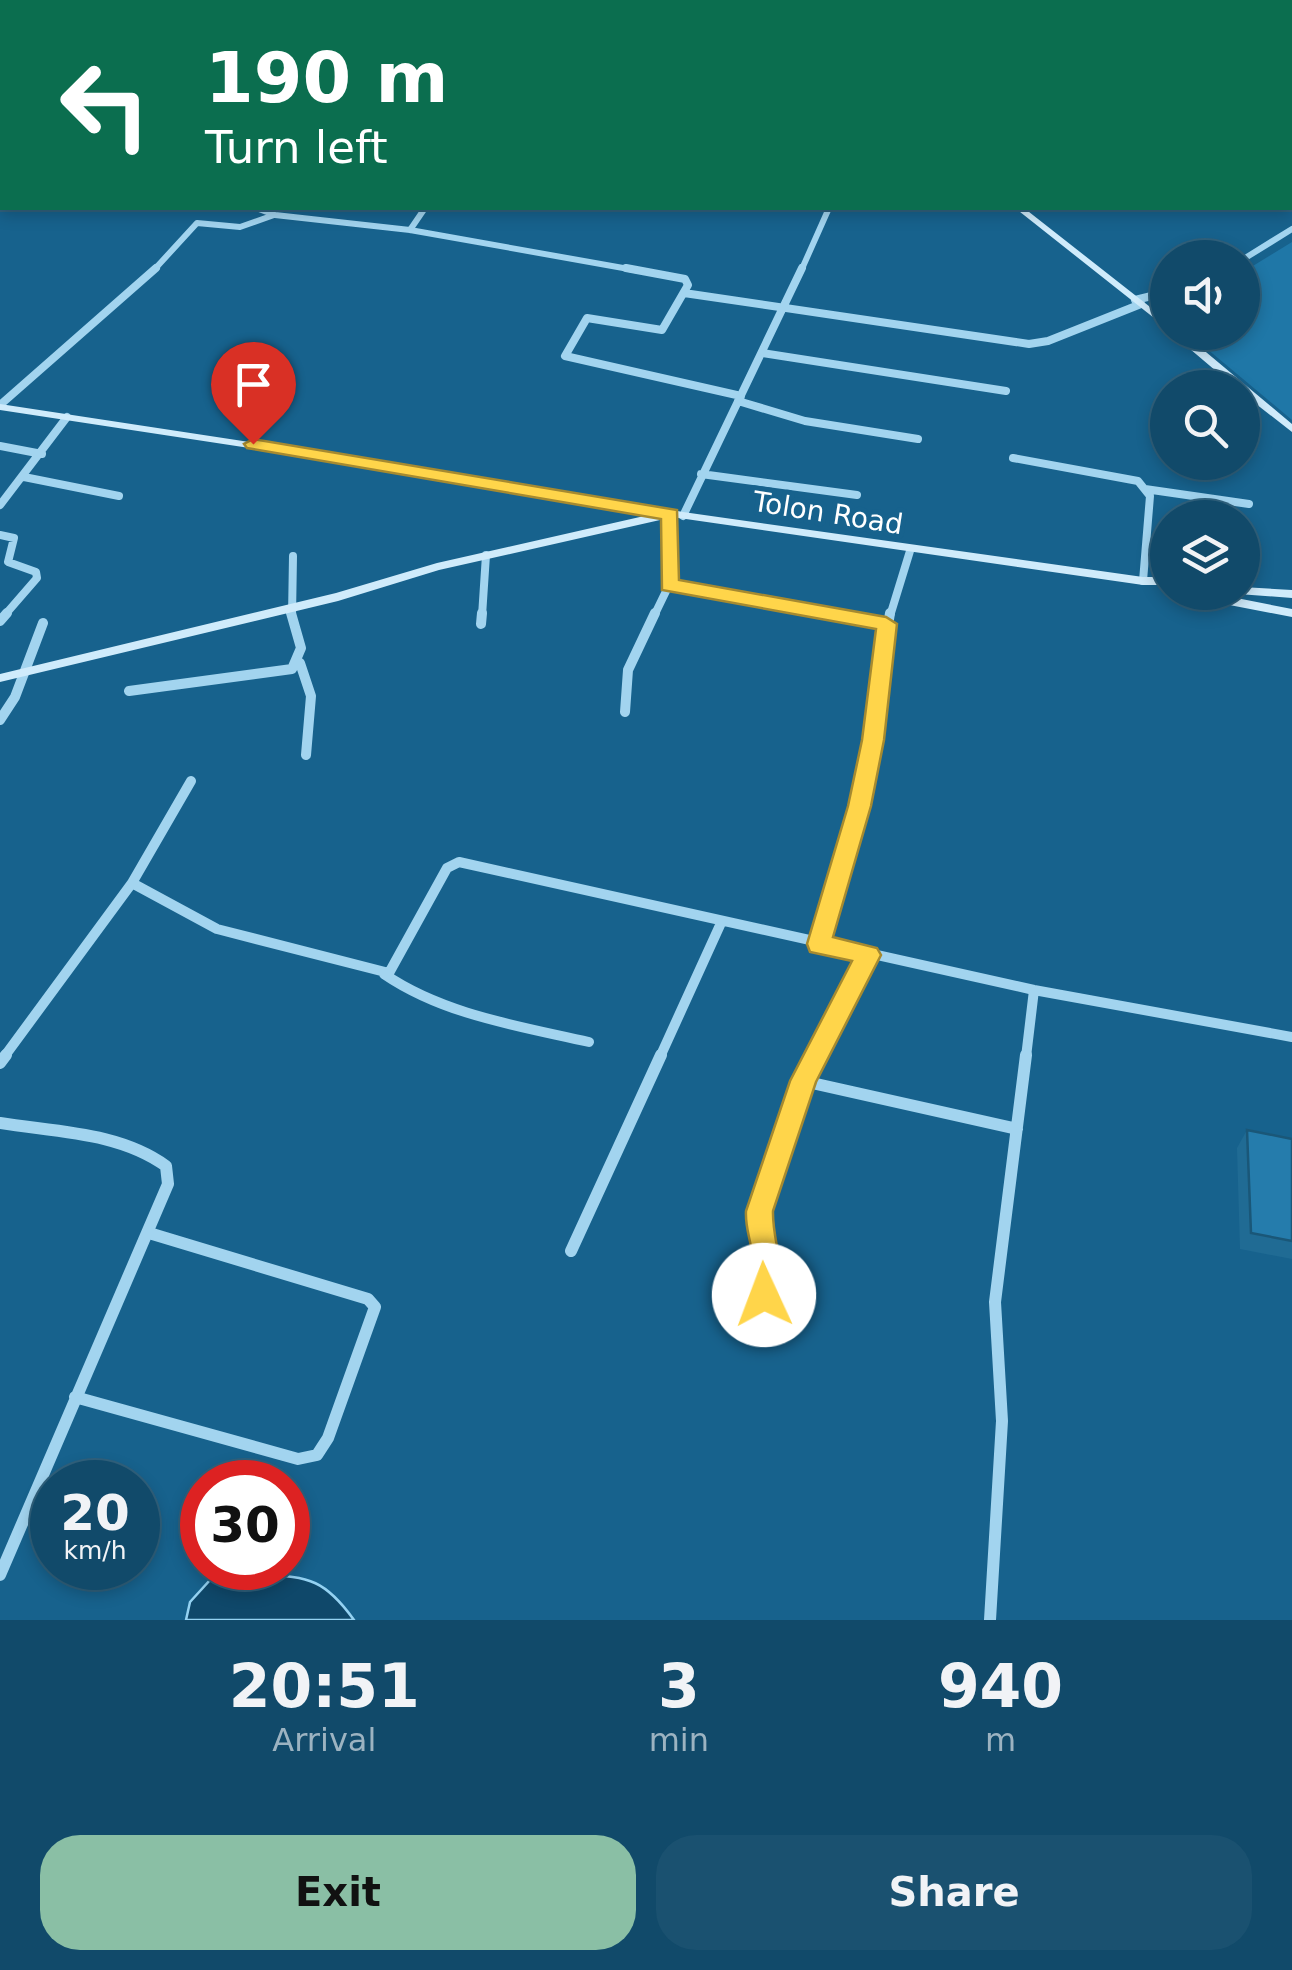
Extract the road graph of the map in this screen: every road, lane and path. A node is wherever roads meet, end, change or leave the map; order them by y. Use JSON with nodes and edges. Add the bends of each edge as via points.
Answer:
{"nodes":[{"id":1,"x":262,"y":210,"type":"edge"},
{"id":2,"x":424,"y":210,"type":"edge"},
{"id":3,"x":828,"y":210,"type":"edge"},
{"id":4,"x":1022,"y":210,"type":"edge"},
{"id":5,"x":275,"y":214,"type":"junction"},
{"id":6,"x":1292,"y":228,"type":"edge"},
{"id":7,"x":410,"y":230,"type":"junction"},
{"id":8,"x":1260,"y":248,"type":"edge"},
{"id":9,"x":684,"y":293,"type":"junction"},
{"id":10,"x":1150,"y":298,"type":"edge"},
{"id":11,"x":1138,"y":302,"type":"junction"},
{"id":12,"x":784,"y":310,"type":"junction"},
{"id":13,"x":1150,"y":312,"type":"edge"},
{"id":14,"x":1197,"y":350,"type":"edge"},
{"id":15,"x":762,"y":354,"type":"junction"},
{"id":16,"x":1006,"y":391,"type":"dead end"},
{"id":17,"x":740,"y":399,"type":"junction"},
{"id":18,"x":0,"y":406,"type":"edge"},
{"id":19,"x":67,"y":417,"type":"junction"},
{"id":20,"x":1292,"y":429,"type":"edge"},
{"id":21,"x":918,"y":439,"type":"dead end"},
{"id":22,"x":0,"y":446,"type":"edge"},
{"id":23,"x":42,"y":454,"type":"junction"},
{"id":24,"x":1013,"y":458,"type":"dead end"},
{"id":25,"x":701,"y":474,"type":"junction"},
{"id":26,"x":24,"y":477,"type":"junction"},
{"id":27,"x":1146,"y":489,"type":"junction"},
{"id":28,"x":858,"y":495,"type":"dead end"},
{"id":29,"x":119,"y":496,"type":"dead end"},
{"id":30,"x":1222,"y":500,"type":"edge"},
{"id":31,"x":0,"y":505,"type":"edge"},
{"id":32,"x":677,"y":515,"type":"junction"},
{"id":33,"x":0,"y":535,"type":"edge"},
{"id":34,"x":910,"y":550,"type":"junction"},
{"id":35,"x":486,"y":555,"type":"junction"},
{"id":36,"x":294,"y":556,"type":"dead end"},
{"id":37,"x":1143,"y":582,"type":"junction"},
{"id":38,"x":1150,"y":582,"type":"edge"},
{"id":39,"x":1150,"y":584,"type":"edge"},
{"id":40,"x":670,"y":585,"type":"junction"},
{"id":41,"x":1260,"y":591,"type":"edge"},
{"id":42,"x":1292,"y":594,"type":"edge"},
{"id":43,"x":290,"y":607,"type":"junction"},
{"id":44,"x":1260,"y":607,"type":"edge"},
{"id":45,"x":1292,"y":613,"type":"edge"},
{"id":46,"x":0,"y":621,"type":"edge"},
{"id":47,"x":42,"y":624,"type":"dead end"},
{"id":48,"x":481,"y":624,"type":"dead end"},
{"id":49,"x":886,"y":624,"type":"junction"},
{"id":50,"x":300,"y":663,"type":"junction"},
{"id":51,"x":28,"y":671,"type":"junction"},
{"id":52,"x":0,"y":678,"type":"edge"},
{"id":53,"x":129,"y":691,"type":"dead end"},
{"id":54,"x":625,"y":712,"type":"dead end"},
{"id":55,"x":0,"y":720,"type":"edge"},
{"id":56,"x":306,"y":754,"type":"dead end"},
{"id":57,"x":191,"y":781,"type":"dead end"},
{"id":58,"x":132,"y":883,"type":"junction"},
{"id":59,"x":722,"y":922,"type":"junction"},
{"id":60,"x":819,"y":944,"type":"junction"},
{"id":61,"x":868,"y":955,"type":"junction"},
{"id":62,"x":383,"y":973,"type":"junction"},
{"id":63,"x":1034,"y":990,"type":"junction"},
{"id":64,"x":1292,"y":1037,"type":"edge"},
{"id":65,"x":589,"y":1042,"type":"dead end"},
{"id":66,"x":0,"y":1063,"type":"edge"},
{"id":67,"x":803,"y":1081,"type":"junction"},
{"id":68,"x":0,"y":1123,"type":"edge"},
{"id":69,"x":1017,"y":1129,"type":"junction"},
{"id":70,"x":149,"y":1232,"type":"junction"},
{"id":71,"x":571,"y":1251,"type":"dead end"},
{"id":72,"x":757,"y":1337,"type":"dead end"},
{"id":73,"x":75,"y":1397,"type":"junction"},
{"id":74,"x":0,"y":1576,"type":"edge"},
{"id":75,"x":990,"y":1620,"type":"edge"}],
"edges":[{"from":1,"to":5,"type":"street"},
{"from":2,"to":7,"type":"street"},
{"from":3,"to":12,"type":"street"},
{"from":4,"to":11,"type":"main road"},
{"from":5,"to":7,"type":"street"},
{"from":5,"to":18,"type":"street","via":[[240,227],[197,224],[148,277]]},
{"from":6,"to":8,"type":"street"},
{"from":7,"to":9,"type":"street","via":[[685,279]]},
{"from":9,"to":12,"type":"street"},
{"from":9,"to":17,"type":"street","via":[[662,330],[587,318],[566,356]]},
{"from":10,"to":11,"type":"street"},
{"from":11,"to":12,"type":"street","via":[[1029,344]]},
{"from":11,"to":13,"type":"main road"},
{"from":12,"to":15,"type":"street"},
{"from":14,"to":20,"type":"main road"},
{"from":15,"to":16,"type":"street"},
{"from":15,"to":17,"type":"street"},
{"from":17,"to":21,"type":"street","via":[[806,421]]},
{"from":17,"to":25,"type":"street"},
{"from":18,"to":19,"type":"main road","name":"Tolon Road"},
{"from":19,"to":23,"type":"street"},
{"from":19,"to":32,"type":"main road","name":"Tolon Road"},
{"from":22,"to":23,"type":"street"},
{"from":23,"to":26,"type":"street"},
{"from":24,"to":27,"type":"street","via":[[1127,476]]},
{"from":25,"to":28,"type":"street"},
{"from":25,"to":32,"type":"street"},
{"from":26,"to":29,"type":"street"},
{"from":26,"to":31,"type":"street"},
{"from":27,"to":30,"type":"street"},
{"from":27,"to":37,"type":"street"},
{"from":32,"to":34,"type":"main road","name":"Tolon Road"},
{"from":32,"to":35,"type":"main road"},
{"from":32,"to":40,"type":"street"},
{"from":33,"to":46,"type":"street","via":[[14,538],[8,562],[37,578]]},
{"from":34,"to":37,"type":"main road","name":"Tolon Road"},
{"from":34,"to":49,"type":"street"},
{"from":35,"to":43,"type":"main road"},
{"from":35,"to":48,"type":"street"},
{"from":36,"to":43,"type":"street"},
{"from":37,"to":38,"type":"main road"},
{"from":37,"to":39,"type":"main road"},
{"from":40,"to":49,"type":"street"},
{"from":40,"to":54,"type":"street","via":[[628,670]]},
{"from":41,"to":42,"type":"main road"},
{"from":43,"to":50,"type":"street"},
{"from":43,"to":51,"type":"main road"},
{"from":44,"to":45,"type":"main road"},
{"from":47,"to":51,"type":"street","via":[[28,652]]},
{"from":49,"to":60,"type":"street","via":[[863,790]]},
{"from":50,"to":53,"type":"street","via":[[292,670]]},
{"from":50,"to":56,"type":"street","via":[[312,712]]},
{"from":51,"to":52,"type":"main road"},
{"from":51,"to":55,"type":"street"},
{"from":57,"to":58,"type":"street"},
{"from":58,"to":62,"type":"street","via":[[217,929]]},
{"from":58,"to":66,"type":"street"},
{"from":59,"to":60,"type":"street"},
{"from":59,"to":62,"type":"street","via":[[454,862],[393,969]]},
{"from":59,"to":71,"type":"street"},
{"from":60,"to":61,"type":"street"},
{"from":61,"to":63,"type":"street"},
{"from":61,"to":67,"type":"street"},
{"from":62,"to":65,"type":"street","via":[[478,1015]]},
{"from":63,"to":64,"type":"street"},
{"from":63,"to":69,"type":"street"},
{"from":67,"to":69,"type":"street"},
{"from":67,"to":72,"type":"street","via":[[760,1211],[767,1274]]},
{"from":68,"to":70,"type":"street","via":[[155,1156],[166,1166],[168,1184]]},
{"from":69,"to":75,"type":"street","via":[[995,1302],[1000,1473]]},
{"from":70,"to":73,"type":"street"},
{"from":70,"to":73,"type":"street","via":[[368,1299],[374,1307],[328,1438],[317,1455],[298,1459]]},
{"from":73,"to":74,"type":"street"}]}
